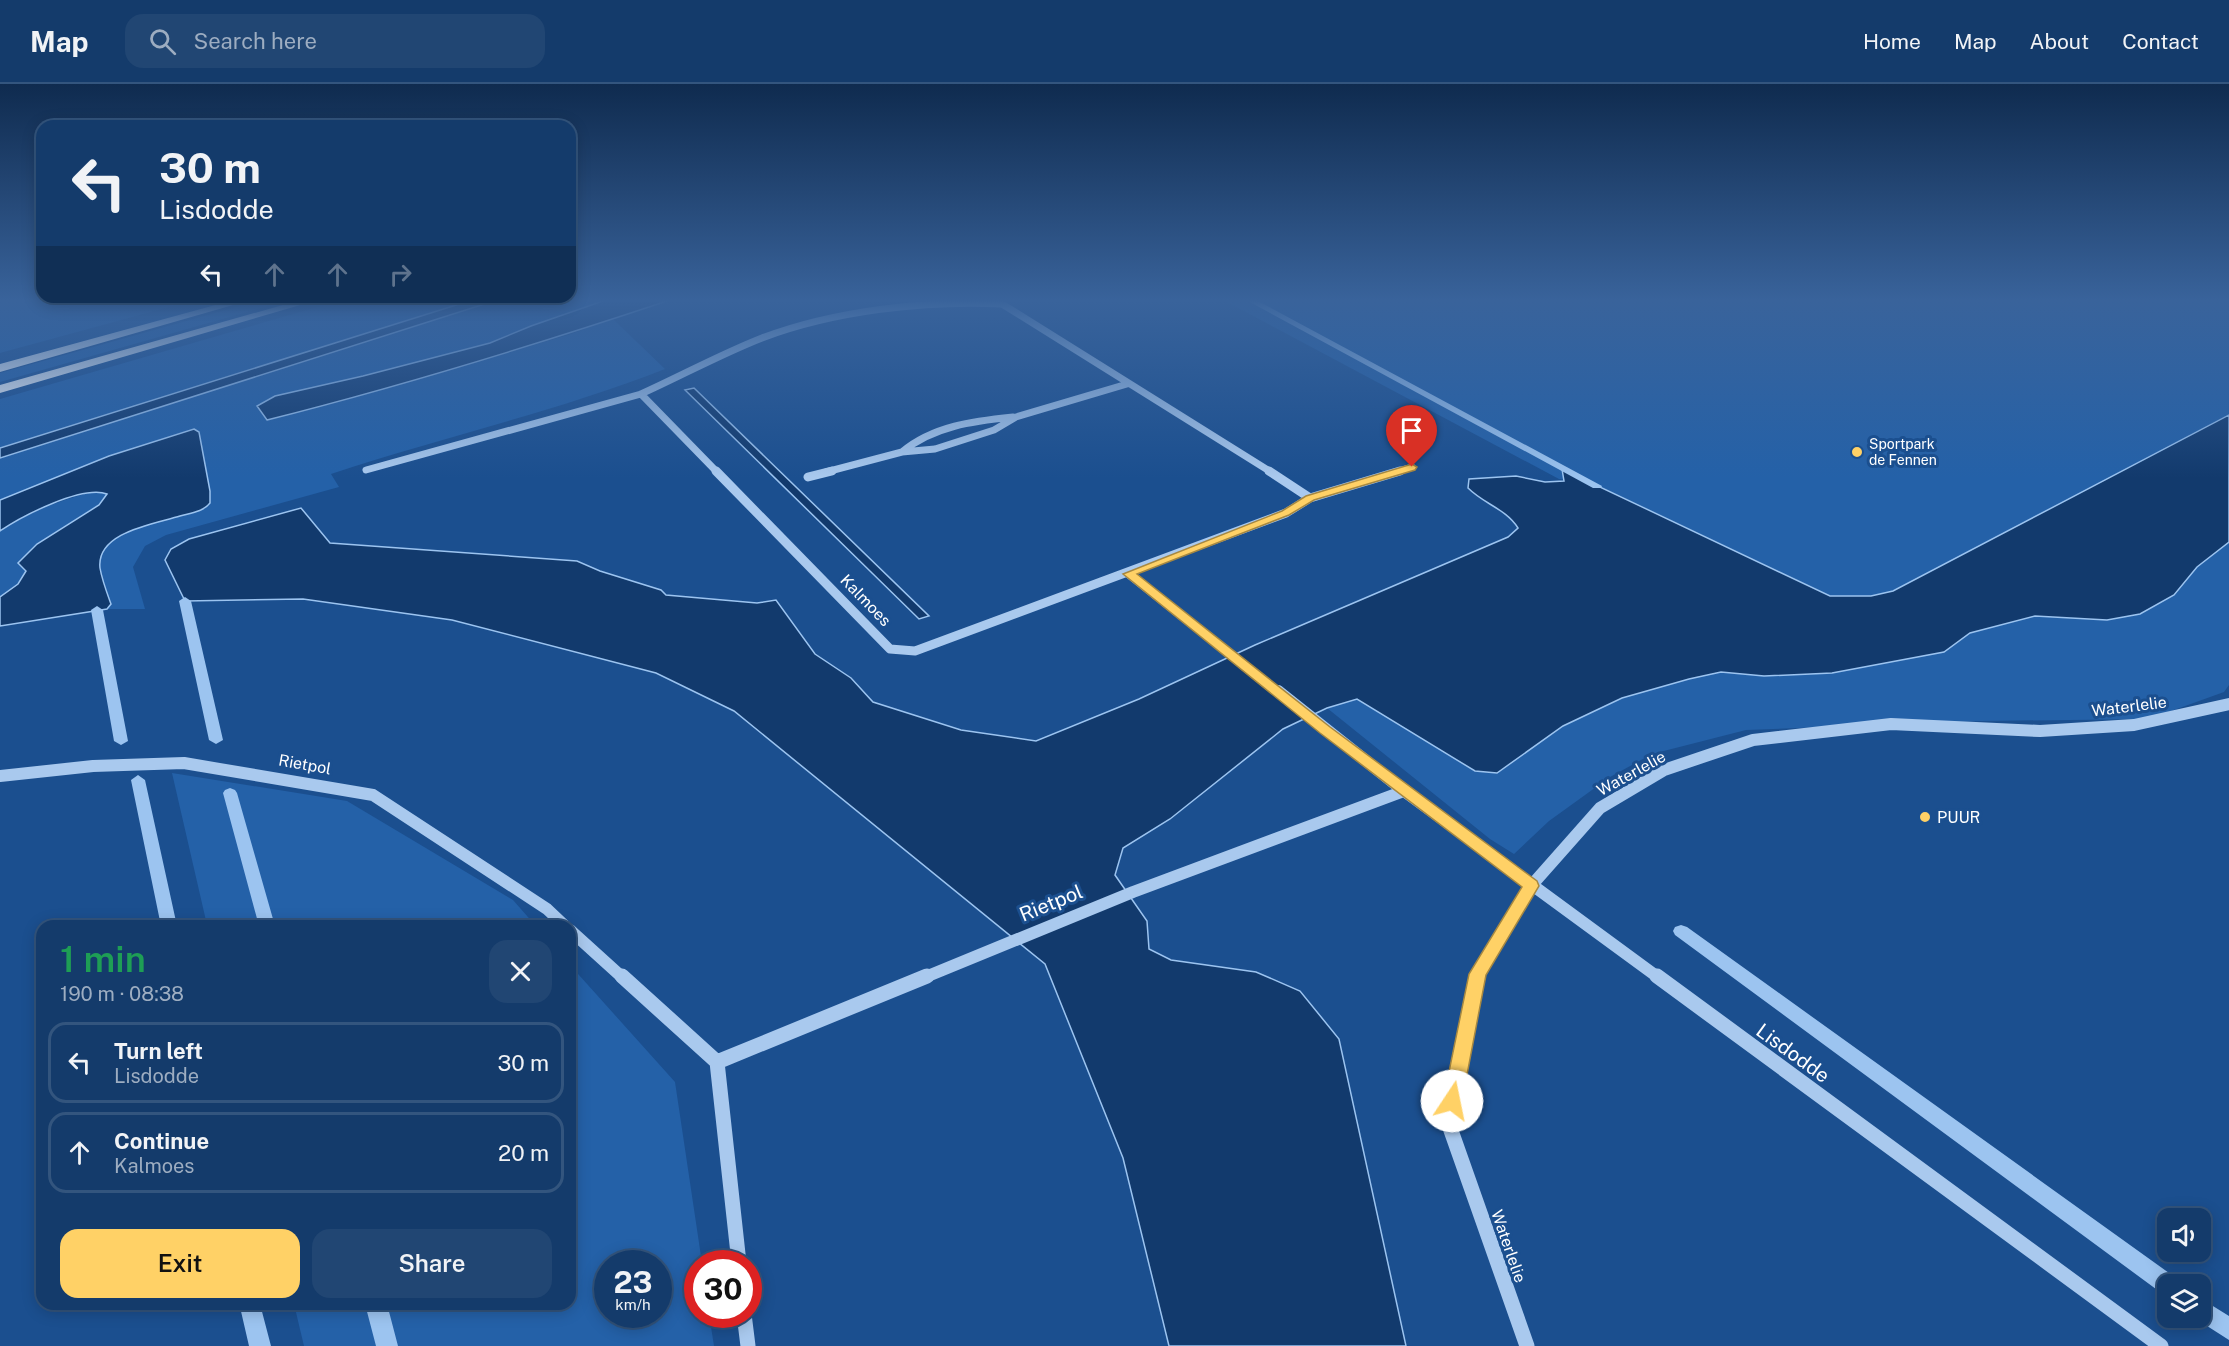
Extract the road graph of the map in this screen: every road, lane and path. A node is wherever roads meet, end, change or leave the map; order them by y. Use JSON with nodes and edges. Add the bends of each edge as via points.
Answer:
{"nodes":[{"id":1,"x":29,"y":360,"type":"edge"},
{"id":2,"x":102,"y":360,"type":"edge"},
{"id":3,"x":718,"y":360,"type":"edge"},
{"id":4,"x":1089,"y":360,"type":"edge"},
{"id":5,"x":0,"y":368,"type":"edge"},
{"id":6,"x":1127,"y":384,"type":"junction"},
{"id":7,"x":0,"y":389,"type":"edge"},
{"id":8,"x":641,"y":394,"type":"junction"},
{"id":9,"x":1016,"y":417,"type":"junction"},
{"id":10,"x":902,"y":452,"type":"junction"},
{"id":11,"x":1412,"y":467,"type":"dead end"},
{"id":12,"x":366,"y":470,"type":"dead end"},
{"id":13,"x":808,"y":477,"type":"dead end"},
{"id":14,"x":1310,"y":498,"type":"junction"},
{"id":15,"x":1129,"y":574,"type":"junction"},
{"id":16,"x":2228,"y":706,"type":"edge"},
{"id":17,"x":0,"y":776,"type":"edge"},
{"id":18,"x":1404,"y":791,"type":"junction"},
{"id":19,"x":1531,"y":886,"type":"junction"},
{"id":20,"x":559,"y":920,"type":"edge"},
{"id":21,"x":576,"y":935,"type":"edge"},
{"id":22,"x":717,"y":1062,"type":"junction"},
{"id":23,"x":738,"y":1250,"type":"edge"},
{"id":24,"x":746,"y":1328,"type":"edge"},
{"id":25,"x":748,"y":1346,"type":"edge"},
{"id":26,"x":1527,"y":1346,"type":"edge"},
{"id":27,"x":2160,"y":1346,"type":"edge"}],
"edges":[{"from":1,"to":5,"type":"highway"},
{"from":2,"to":7,"type":"highway"},
{"from":3,"to":8,"type":"street"},
{"from":4,"to":6,"type":"street"},
{"from":6,"to":9,"type":"street"},
{"from":6,"to":14,"type":"street"},
{"from":8,"to":12,"type":"street"},
{"from":8,"to":15,"type":"street","name":"Kalmoes","via":[[890,649],[915,651]]},
{"from":9,"to":10,"type":"street","via":[[994,430],[935,449]]},
{"from":9,"to":10,"type":"street","via":[[983,420],[943,431],[909,444]]},
{"from":10,"to":13,"type":"street"},
{"from":11,"to":14,"type":"street","name":"Kalmoes"},
{"from":14,"to":15,"type":"street","name":"Kalmoes","via":[[1286,513]]},
{"from":15,"to":18,"type":"street"},
{"from":16,"to":19,"type":"street","name":"Waterlelie","via":[[2134,725],[2040,731],[1891,724],[1753,740],[1664,770],[1600,808]]},
{"from":17,"to":20,"type":"street","name":"Rietpol","via":[[93,766],[184,763],[373,795]]},
{"from":18,"to":19,"type":"street","name":"Lisdodde"},
{"from":18,"to":22,"type":"street","name":"Rietpol","via":[[1133,892]]},
{"from":19,"to":26,"type":"street","name":"Waterlelie","via":[[1478,974],[1448,1122]]},
{"from":19,"to":27,"type":"street","name":"Lisdodde"},
{"from":21,"to":22,"type":"street"},
{"from":22,"to":23,"type":"street"},
{"from":24,"to":25,"type":"street"}]}
